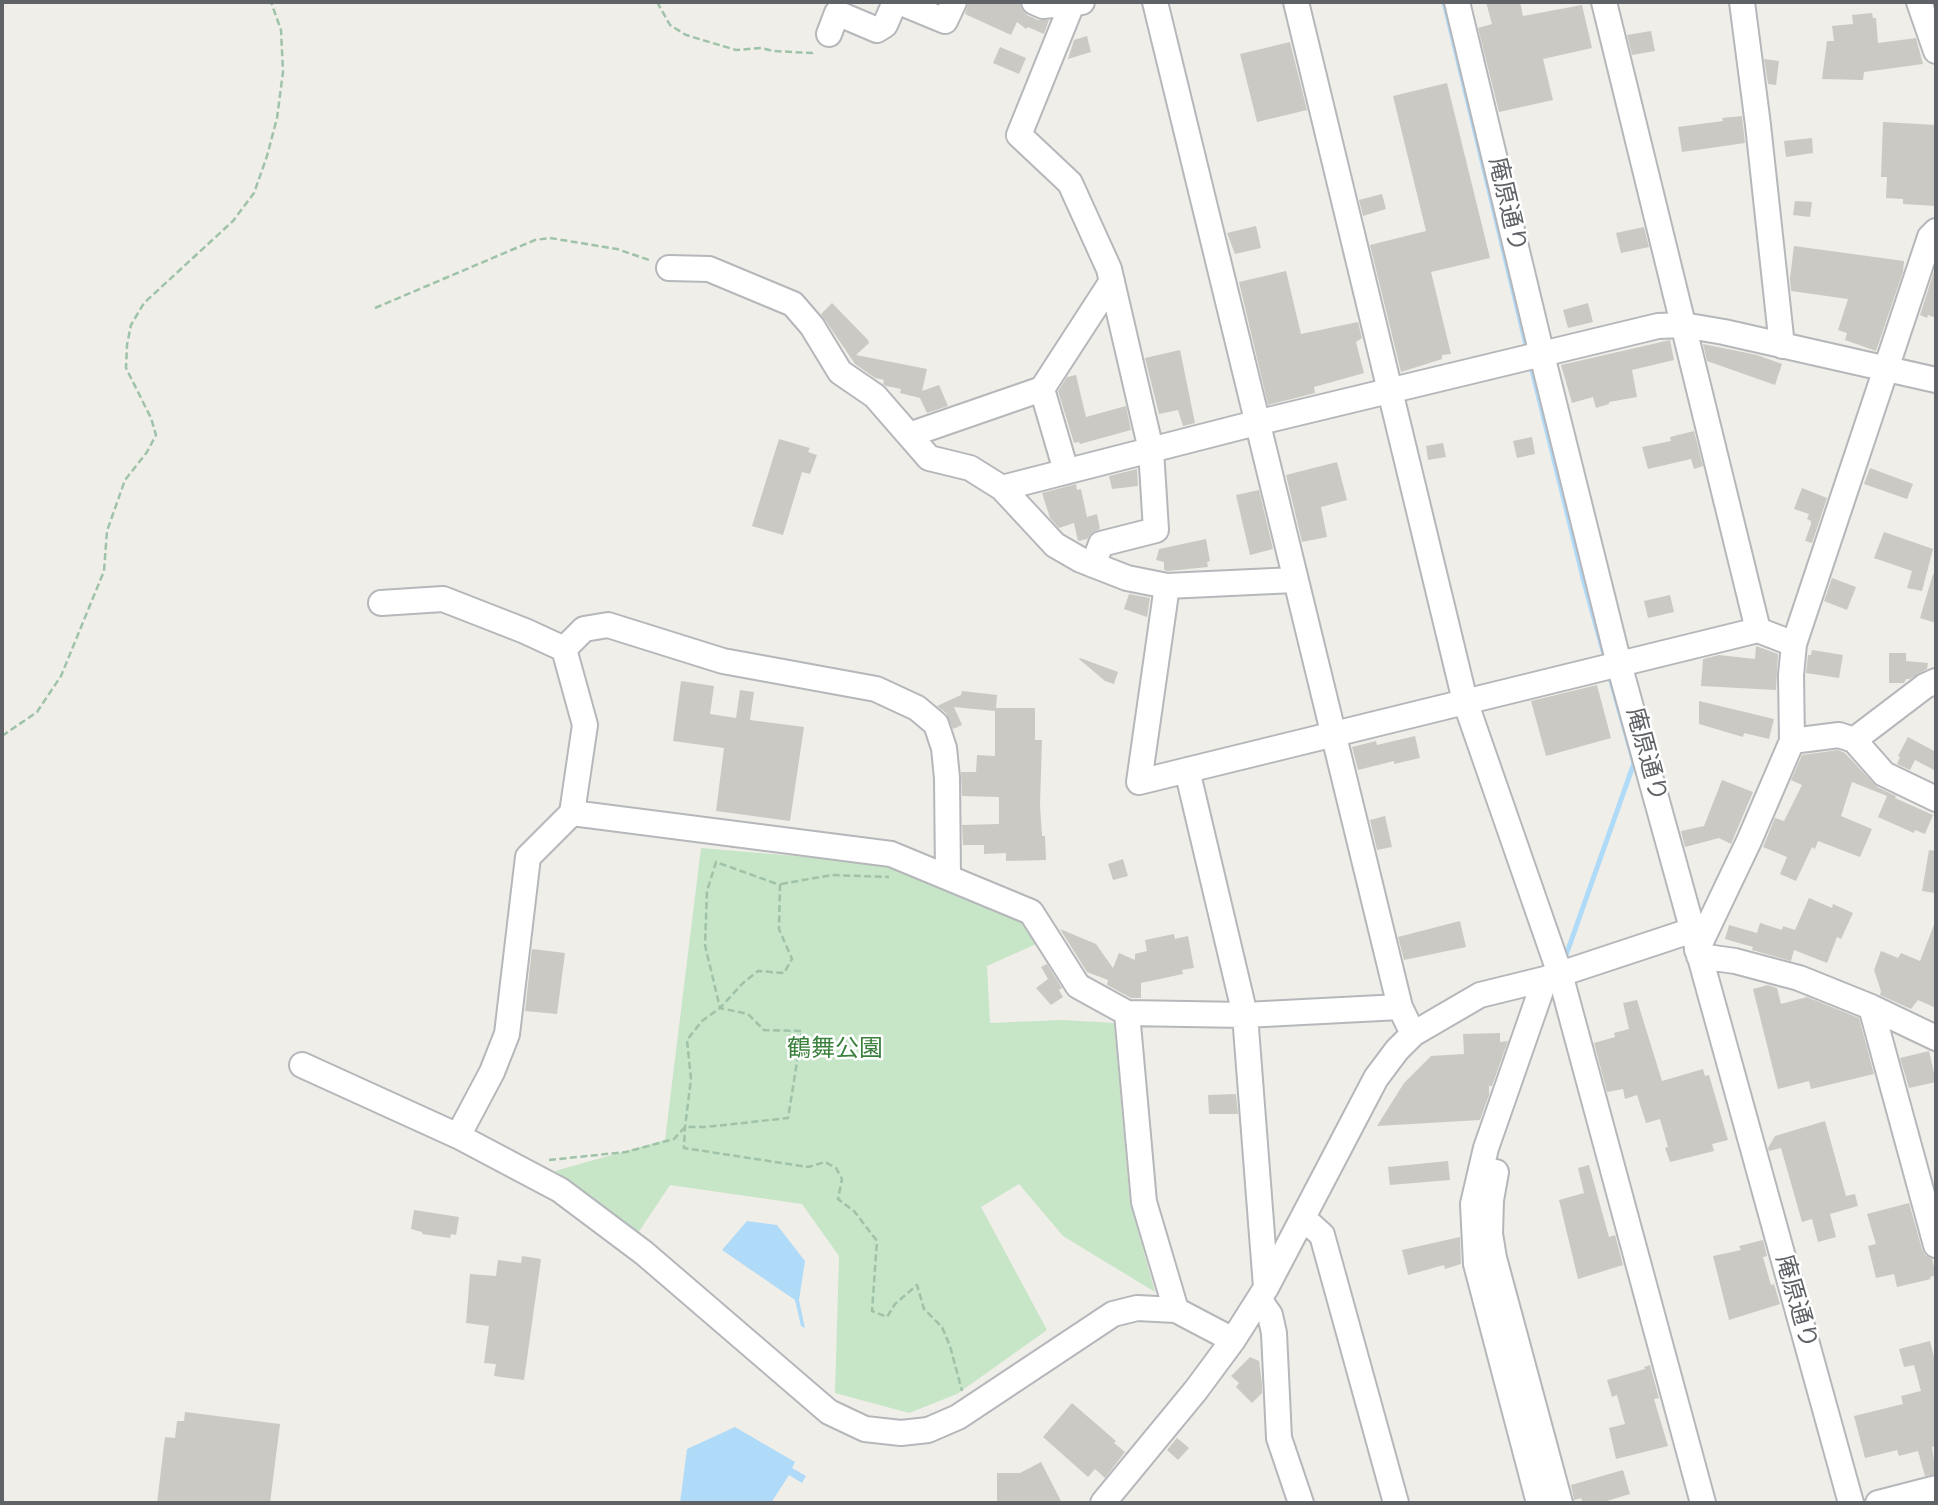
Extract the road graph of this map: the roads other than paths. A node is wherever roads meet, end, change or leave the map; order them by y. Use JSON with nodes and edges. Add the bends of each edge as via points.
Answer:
{"nodes":[{"id":1,"x":897,"y":2,"type":"edge"},
{"id":2,"x":954,"y":2,"type":"edge"},
{"id":3,"x":1155,"y":2,"type":"edge"},
{"id":4,"x":1296,"y":2,"type":"edge"},
{"id":5,"x":1457,"y":2,"type":"edge"},
{"id":6,"x":1604,"y":2,"type":"edge"},
{"id":7,"x":1742,"y":2,"type":"edge"},
{"id":8,"x":1919,"y":2,"type":"edge"},
{"id":9,"x":1039,"y":3,"type":"edge"},
{"id":10,"x":1077,"y":3,"type":"edge"},
{"id":11,"x":829,"y":34,"type":"road end"},
{"id":12,"x":1936,"y":51,"type":"edge"},
{"id":13,"x":1936,"y":231,"type":"edge"},
{"id":14,"x":669,"y":268,"type":"road end"},
{"id":15,"x":1112,"y":281,"type":"junction"},
{"id":16,"x":1683,"y":325,"type":"junction"},
{"id":17,"x":1782,"y":346,"type":"junction"},
{"id":18,"x":1542,"y":355,"type":"junction"},
{"id":19,"x":1887,"y":369,"type":"junction"},
{"id":20,"x":1936,"y":380,"type":"edge"},
{"id":21,"x":1042,"y":389,"type":"junction"},
{"id":22,"x":1390,"y":391,"type":"junction"},
{"id":23,"x":1256,"y":423,"type":"junction"},
{"id":24,"x":909,"y":435,"type":"junction"},
{"id":25,"x":1151,"y":450,"type":"junction"},
{"id":26,"x":1066,"y":471,"type":"junction"},
{"id":27,"x":1002,"y":488,"type":"junction"},
{"id":28,"x":1093,"y":565,"type":"junction"},
{"id":29,"x":1294,"y":580,"type":"junction"},
{"id":30,"x":1167,"y":586,"type":"junction"},
{"id":31,"x":381,"y":603,"type":"dead end"},
{"id":32,"x":1758,"y":630,"type":"junction"},
{"id":33,"x":1794,"y":643,"type":"junction"},
{"id":34,"x":564,"y":649,"type":"junction"},
{"id":35,"x":1619,"y":664,"type":"junction"},
{"id":36,"x":1936,"y":681,"type":"edge"},
{"id":37,"x":1465,"y":701,"type":"junction"},
{"id":38,"x":1333,"y":734,"type":"junction"},
{"id":39,"x":1854,"y":740,"type":"junction"},
{"id":40,"x":1792,"y":741,"type":"junction"},
{"id":41,"x":1187,"y":770,"type":"junction"},
{"id":42,"x":1936,"y":799,"type":"edge"},
{"id":43,"x":572,"y":813,"type":"junction"},
{"id":44,"x":948,"y":877,"type":"junction"},
{"id":45,"x":1696,"y":945,"type":"junction"},
{"id":46,"x":1552,"y":976,"type":"junction"},
{"id":47,"x":1400,"y":1007,"type":"junction"},
{"id":48,"x":1871,"y":1007,"type":"junction"},
{"id":49,"x":1127,"y":1013,"type":"junction"},
{"id":50,"x":1245,"y":1015,"type":"junction"},
{"id":51,"x":1413,"y":1034,"type":"junction"},
{"id":52,"x":1936,"y":1038,"type":"edge"},
{"id":53,"x":302,"y":1065,"type":"dead end"},
{"id":54,"x":458,"y":1136,"type":"junction"},
{"id":55,"x":1486,"y":1148,"type":"junction"},
{"id":56,"x":1303,"y":1218,"type":"junction"},
{"id":57,"x":1936,"y":1245,"type":"edge"},
{"id":58,"x":1263,"y":1293,"type":"junction"},
{"id":59,"x":1176,"y":1310,"type":"junction"},
{"id":60,"x":1233,"y":1340,"type":"junction"},
{"id":61,"x":1936,"y":1488,"type":"edge"},
{"id":62,"x":1103,"y":1503,"type":"edge"},
{"id":63,"x":1301,"y":1503,"type":"edge"},
{"id":64,"x":1396,"y":1503,"type":"edge"},
{"id":65,"x":1539,"y":1503,"type":"edge"},
{"id":66,"x":1560,"y":1503,"type":"edge"},
{"id":67,"x":1703,"y":1503,"type":"edge"},
{"id":68,"x":1851,"y":1503,"type":"edge"},
{"id":69,"x":1878,"y":1503,"type":"edge"}],
"edges":[{"from":1,"to":2,"type":"street","via":[[944,21]]},
{"from":1,"to":11,"type":"street","via":[[885,25],[877,30],[837,13]]},
{"from":3,"to":23,"type":"street"},
{"from":4,"to":22,"type":"street"},
{"from":5,"to":18,"type":"street","name":"庵原通り"},
{"from":6,"to":16,"type":"street"},
{"from":7,"to":17,"type":"street"},
{"from":8,"to":12,"type":"street"},
{"from":9,"to":10,"type":"street"},
{"from":10,"to":15,"type":"street","via":[[1019,135],[1070,183]]},
{"from":13,"to":19,"type":"street","via":[[1930,237]]},
{"from":14,"to":24,"type":"street","via":[[709,269],[793,304],[840,372],[875,396]]},
{"from":15,"to":21,"type":"street"},
{"from":15,"to":25,"type":"street"},
{"from":16,"to":17,"type":"street"},
{"from":16,"to":18,"type":"street","via":[[1658,326]]},
{"from":16,"to":32,"type":"street"},
{"from":17,"to":19,"type":"street"},
{"from":18,"to":22,"type":"street"},
{"from":18,"to":35,"type":"street","name":"庵原通り"},
{"from":19,"to":20,"type":"street"},
{"from":19,"to":33,"type":"street"},
{"from":21,"to":24,"type":"street"},
{"from":21,"to":26,"type":"street"},
{"from":22,"to":23,"type":"street"},
{"from":22,"to":37,"type":"street"},
{"from":23,"to":25,"type":"street"},
{"from":23,"to":29,"type":"street"},
{"from":24,"to":27,"type":"street","via":[[929,458],[970,468]]},
{"from":25,"to":26,"type":"street"},
{"from":25,"to":28,"type":"street","via":[[1156,530],[1101,544]]},
{"from":26,"to":27,"type":"street"},
{"from":27,"to":28,"type":"street","via":[[1055,545]]},
{"from":28,"to":30,"type":"street"},
{"from":29,"to":30,"type":"street"},
{"from":29,"to":38,"type":"street"},
{"from":30,"to":41,"type":"street","via":[[1139,782]]},
{"from":31,"to":34,"type":"street","via":[[443,599]]},
{"from":32,"to":33,"type":"street"},
{"from":32,"to":35,"type":"street"},
{"from":33,"to":40,"type":"street"},
{"from":34,"to":43,"type":"street","via":[[585,724]]},
{"from":34,"to":44,"type":"street","via":[[584,628],[608,625],[723,661],[876,689],[917,708],[936,724],[944,748]]},
{"from":35,"to":37,"type":"street"},
{"from":35,"to":45,"type":"street","name":"庵原通り"},
{"from":36,"to":39,"type":"street"},
{"from":37,"to":38,"type":"street"},
{"from":37,"to":46,"type":"street"},
{"from":38,"to":41,"type":"street"},
{"from":38,"to":47,"type":"street"},
{"from":39,"to":40,"type":"street","via":[[1839,735]]},
{"from":39,"to":42,"type":"street","via":[[1885,774]]},
{"from":40,"to":45,"type":"street","via":[[1749,841]]},
{"from":41,"to":50,"type":"street"},
{"from":43,"to":44,"type":"street","via":[[891,854]]},
{"from":43,"to":54,"type":"street","via":[[528,857],[507,1034]]},
{"from":44,"to":49,"type":"street","via":[[1031,912],[1078,986]]},
{"from":45,"to":46,"type":"street"},
{"from":45,"to":48,"type":"street"},
{"from":45,"to":68,"type":"street","name":"庵原通り"},
{"from":46,"to":51,"type":"street","via":[[1480,995]]},
{"from":46,"to":55,"type":"street"},
{"from":46,"to":67,"type":"street"},
{"from":47,"to":50,"type":"street"},
{"from":47,"to":51,"type":"street"},
{"from":48,"to":52,"type":"street"},
{"from":48,"to":57,"type":"street"},
{"from":49,"to":50,"type":"street"},
{"from":49,"to":59,"type":"street","via":[[1144,1202]]},
{"from":50,"to":58,"type":"street"},
{"from":51,"to":56,"type":"street","via":[[1376,1078]]},
{"from":53,"to":54,"type":"street"},
{"from":54,"to":59,"type":"street","via":[[560,1190],[644,1254],[829,1412],[865,1429],[928,1430],[958,1417],[1113,1314],[1137,1308]]},
{"from":55,"to":65,"type":"street","via":[[1474,1204],[1476,1264]]},
{"from":55,"to":66,"type":"street","via":[[1498,1163],[1491,1200],[1493,1258]]},
{"from":56,"to":58,"type":"street"},
{"from":56,"to":64,"type":"street","via":[[1322,1235]]},
{"from":58,"to":60,"type":"street"},
{"from":58,"to":63,"type":"street","via":[[1275,1333],[1279,1438]]},
{"from":59,"to":60,"type":"street"},
{"from":60,"to":62,"type":"street"},
{"from":61,"to":69,"type":"street"}]}
